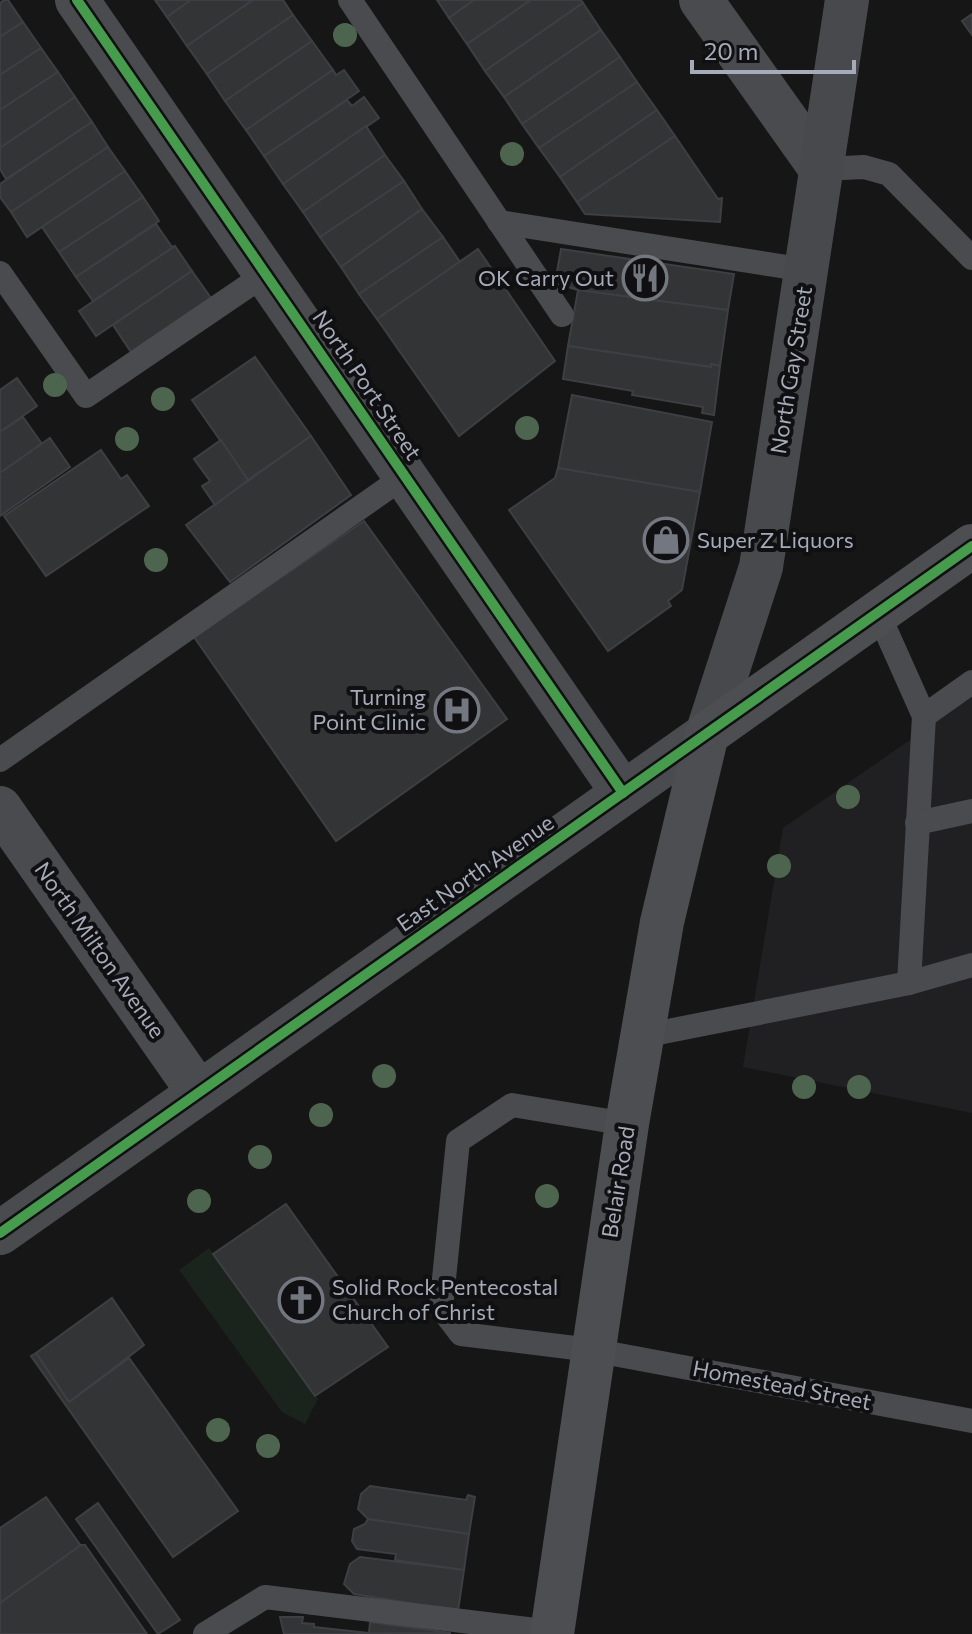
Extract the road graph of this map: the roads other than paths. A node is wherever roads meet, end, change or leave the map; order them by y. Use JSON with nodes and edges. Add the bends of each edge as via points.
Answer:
{"nodes":[{"id":1,"x":77,"y":0,"type":"edge"},
{"id":2,"x":350,"y":0,"type":"edge"},
{"id":3,"x":701,"y":0,"type":"edge"},
{"id":4,"x":847,"y":0,"type":"edge"},
{"id":5,"x":821,"y":169,"type":"junction"},
{"id":6,"x":499,"y":222,"type":"junction"},
{"id":7,"x":972,"y":258,"type":"edge"},
{"id":8,"x":806,"y":270,"type":"junction"},
{"id":9,"x":0,"y":273,"type":"edge"},
{"id":10,"x":267,"y":273,"type":"junction"},
{"id":11,"x":562,"y":315,"type":"dead end"},
{"id":12,"x":405,"y":476,"type":"junction"},
{"id":13,"x":972,"y":546,"type":"edge"},
{"id":14,"x":878,"y":613,"type":"junction"},
{"id":15,"x":972,"y":682,"type":"edge"},
{"id":16,"x":924,"y":716,"type":"junction"},
{"id":17,"x":707,"y":734,"type":"junction"},
{"id":18,"x":0,"y":760,"type":"edge"},
{"id":19,"x":623,"y":793,"type":"junction"},
{"id":20,"x":0,"y":808,"type":"edge"},
{"id":21,"x":972,"y":811,"type":"edge"},
{"id":22,"x":917,"y":823,"type":"junction"},
{"id":23,"x":972,"y":965,"type":"edge"},
{"id":24,"x":909,"y":983,"type":"junction"},
{"id":25,"x":643,"y":1036,"type":"junction"},
{"id":26,"x":199,"y":1093,"type":"junction"},
{"id":27,"x":627,"y":1124,"type":"junction"},
{"id":28,"x":0,"y":1233,"type":"edge"},
{"id":29,"x":592,"y":1350,"type":"junction"},
{"id":30,"x":972,"y":1421,"type":"edge"},
{"id":31,"x":552,"y":1633,"type":"edge"},
{"id":32,"x":205,"y":1634,"type":"edge"}],
"edges":[{"from":1,"to":10,"type":"street","name":"North Port Street"},
{"from":2,"to":6,"type":"lane"},
{"from":3,"to":5,"type":"street"},
{"from":4,"to":5,"type":"main road","name":"North Gay Street"},
{"from":5,"to":7,"type":"lane","via":[[864,167],[889,174]]},
{"from":5,"to":8,"type":"main road","name":"North Gay Street"},
{"from":6,"to":8,"type":"lane"},
{"from":6,"to":11,"type":"lane"},
{"from":8,"to":17,"type":"main road","name":"North Gay Street","via":[[761,567]]},
{"from":9,"to":10,"type":"lane","via":[[86,396]]},
{"from":10,"to":12,"type":"street","name":"North Port Street"},
{"from":12,"to":18,"type":"lane"},
{"from":12,"to":19,"type":"street","name":"North Port Street"},
{"from":13,"to":14,"type":"main road","name":"East North Avenue"},
{"from":14,"to":16,"type":"lane"},
{"from":14,"to":17,"type":"main road","name":"East North Avenue"},
{"from":15,"to":16,"type":"lane"},
{"from":16,"to":22,"type":"lane"},
{"from":17,"to":19,"type":"street","name":"East North Avenue"},
{"from":17,"to":25,"type":"main road","name":"Belair Road","via":[[662,922]]},
{"from":19,"to":26,"type":"street","name":"East North Avenue"},
{"from":20,"to":26,"type":"street","name":"North Milton Avenue"},
{"from":21,"to":22,"type":"lane"},
{"from":22,"to":24,"type":"lane"},
{"from":23,"to":24,"type":"lane"},
{"from":24,"to":25,"type":"lane"},
{"from":25,"to":27,"type":"main road","name":"Belair Road"},
{"from":26,"to":28,"type":"street","name":"East North Avenue"},
{"from":27,"to":29,"type":"main road","name":"Belair Road"},
{"from":27,"to":29,"type":"lane","name":"Homestead Street","via":[[512,1105],[458,1141],[441,1308],[461,1334]]},
{"from":29,"to":30,"type":"lane","name":"Homestead Street"},
{"from":29,"to":31,"type":"main road","name":"Belair Road"},
{"from":31,"to":32,"type":"lane","via":[[265,1597]]}]}
